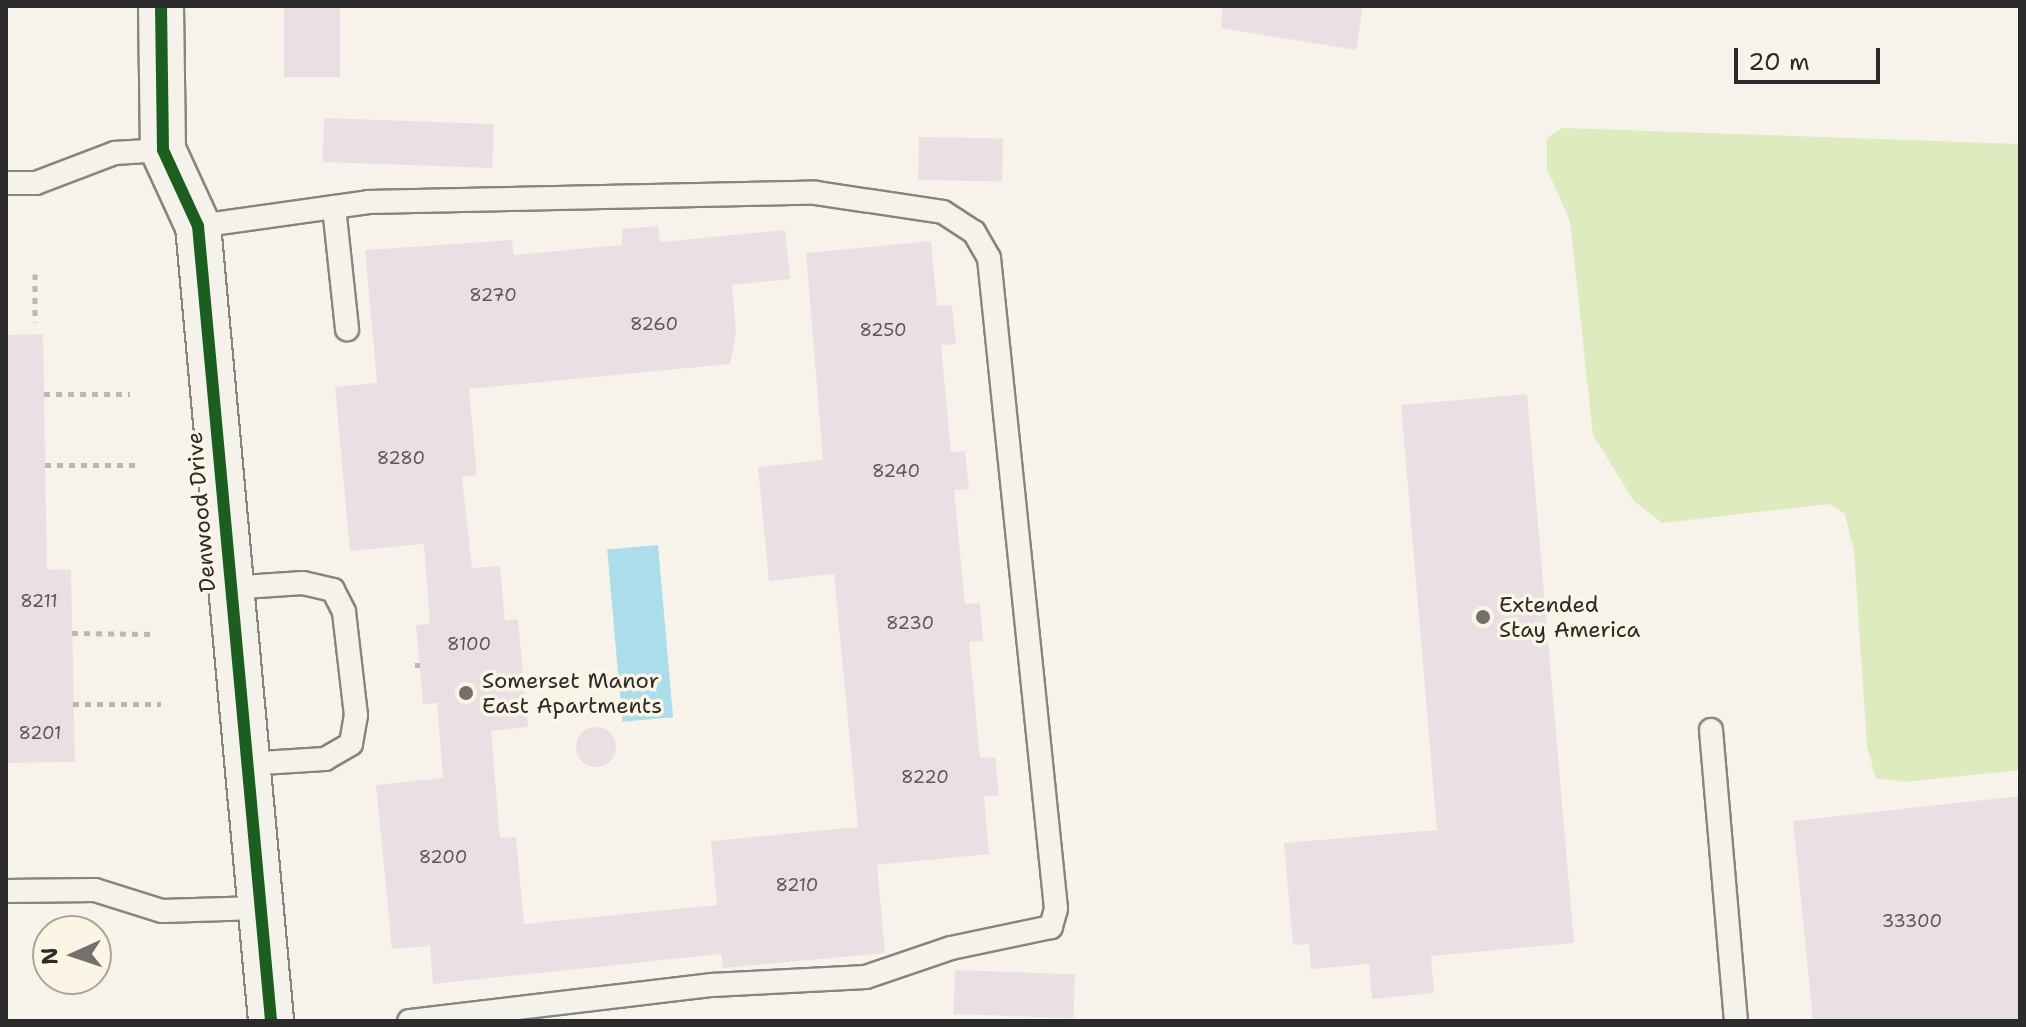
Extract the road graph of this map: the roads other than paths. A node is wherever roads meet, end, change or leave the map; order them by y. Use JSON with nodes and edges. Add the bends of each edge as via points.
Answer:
{"nodes":[{"id":1,"x":161,"y":6,"type":"edge"},
{"id":2,"x":163,"y":150,"type":"junction"},
{"id":3,"x":6,"y":183,"type":"edge"},
{"id":4,"x":334,"y":207,"type":"junction"},
{"id":5,"x":198,"y":226,"type":"junction"},
{"id":6,"x":347,"y":329,"type":"dead end"},
{"id":7,"x":228,"y":588,"type":"junction"},
{"id":8,"x":1711,"y":730,"type":"dead end"},
{"id":9,"x":245,"y":764,"type":"junction"},
{"id":10,"x":6,"y":891,"type":"edge"},
{"id":11,"x":259,"y":908,"type":"junction"},
{"id":12,"x":271,"y":1021,"type":"edge"},
{"id":13,"x":409,"y":1021,"type":"edge"},
{"id":14,"x":1736,"y":1021,"type":"edge"}],
"edges":[{"from":1,"to":2,"type":"street","name":"Denwood Drive"},
{"from":2,"to":3,"type":"lane","via":[[115,153],[36,183]]},
{"from":2,"to":5,"type":"street","name":"Denwood Drive"},
{"from":4,"to":5,"type":"lane"},
{"from":4,"to":6,"type":"lane"},
{"from":4,"to":13,"type":"lane","via":[[816,193],[919,206],[974,232],[989,258],[1056,909],[1051,927],[1036,935],[951,948],[866,977],[712,985]]},
{"from":5,"to":7,"type":"street","name":"Denwood Drive"},
{"from":7,"to":9,"type":"street","name":"Denwood Drive"},
{"from":7,"to":9,"type":"lane","via":[[303,583],[333,590],[344,612],[356,715],[351,744],[325,759]]},
{"from":8,"to":14,"type":"lane"},
{"from":9,"to":11,"type":"street","name":"Denwood Drive"},
{"from":10,"to":11,"type":"lane","via":[[95,890],[162,911]]},
{"from":11,"to":12,"type":"street","name":"Denwood Drive"}]}
